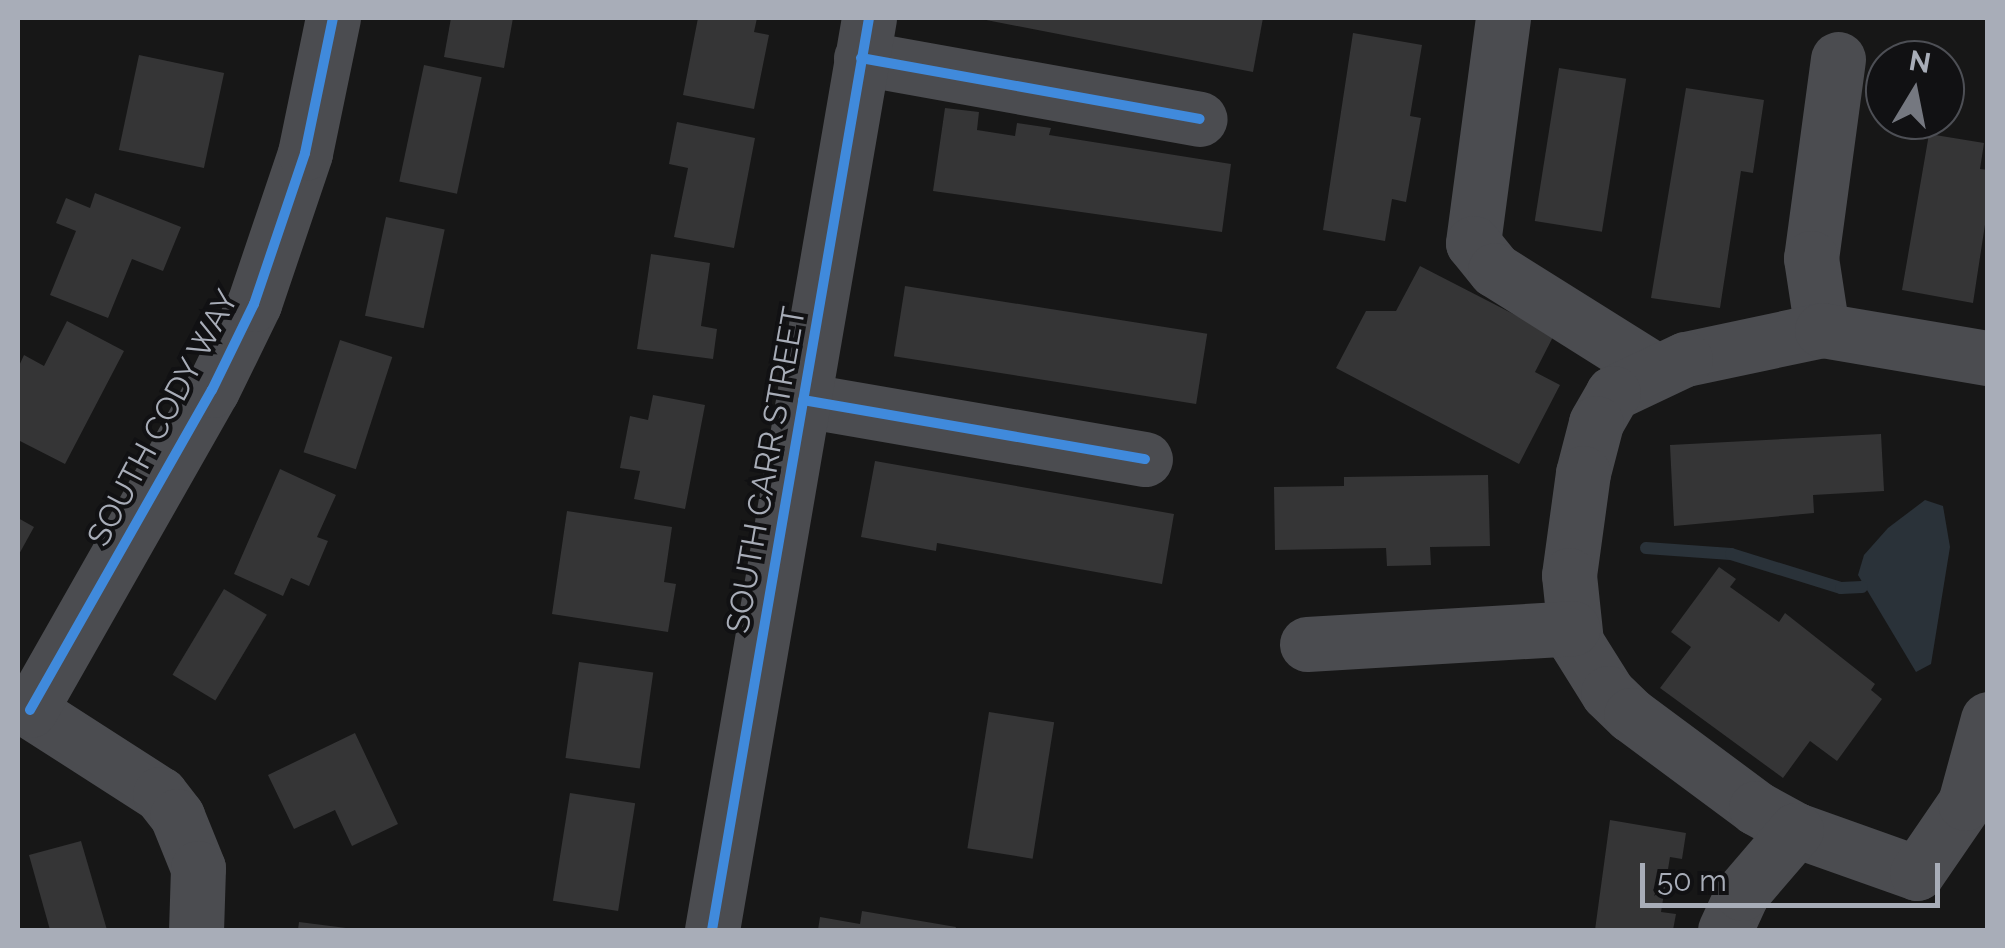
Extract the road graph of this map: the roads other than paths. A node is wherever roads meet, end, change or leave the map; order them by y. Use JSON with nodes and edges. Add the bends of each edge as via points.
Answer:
{"nodes":[{"id":1,"x":333,"y":18,"type":"edge"},
{"id":2,"x":1503,"y":18,"type":"edge"},
{"id":3,"x":865,"y":38,"type":"edge"},
{"id":4,"x":1838,"y":60,"type":"dead end"},
{"id":5,"x":1200,"y":119,"type":"dead end"},
{"id":6,"x":1822,"y":330,"type":"junction"},
{"id":7,"x":1988,"y":358,"type":"edge"},
{"id":8,"x":1653,"y":369,"type":"junction"},
{"id":9,"x":803,"y":400,"type":"junction"},
{"id":10,"x":1145,"y":458,"type":"dead end"},
{"id":11,"x":1573,"y":628,"type":"junction"},
{"id":12,"x":1307,"y":644,"type":"dead end"},
{"id":13,"x":24,"y":707,"type":"edge"},
{"id":14,"x":1988,"y":719,"type":"edge"},
{"id":15,"x":1976,"y":810,"type":"edge"},
{"id":16,"x":1796,"y":830,"type":"junction"},
{"id":17,"x":196,"y":930,"type":"edge"},
{"id":18,"x":712,"y":930,"type":"edge"},
{"id":19,"x":1724,"y":930,"type":"edge"}],
"edges":[{"from":1,"to":13,"type":"street","name":"SOUTH CODY WAY","via":[[305,153],[254,304],[212,390]]},
{"from":2,"to":8,"type":"street","via":[[1473,243],[1495,270]]},
{"from":3,"to":5,"type":"street"},
{"from":3,"to":9,"type":"street","name":"SOUTH CARR STREET"},
{"from":4,"to":6,"type":"street","via":[[1811,258]]},
{"from":6,"to":7,"type":"street"},
{"from":6,"to":8,"type":"street"},
{"from":8,"to":11,"type":"street","via":[[1613,393],[1588,448],[1570,575]]},
{"from":9,"to":10,"type":"street"},
{"from":9,"to":18,"type":"street","name":"SOUTH CARR STREET"},
{"from":11,"to":12,"type":"street"},
{"from":11,"to":16,"type":"street","via":[[1590,669],[1631,715]]},
{"from":13,"to":17,"type":"street","via":[[138,775],[177,816],[198,868]]},
{"from":14,"to":15,"type":"street"},
{"from":15,"to":16,"type":"street","via":[[1917,872]]},
{"from":16,"to":19,"type":"street","via":[[1742,893]]}]}
